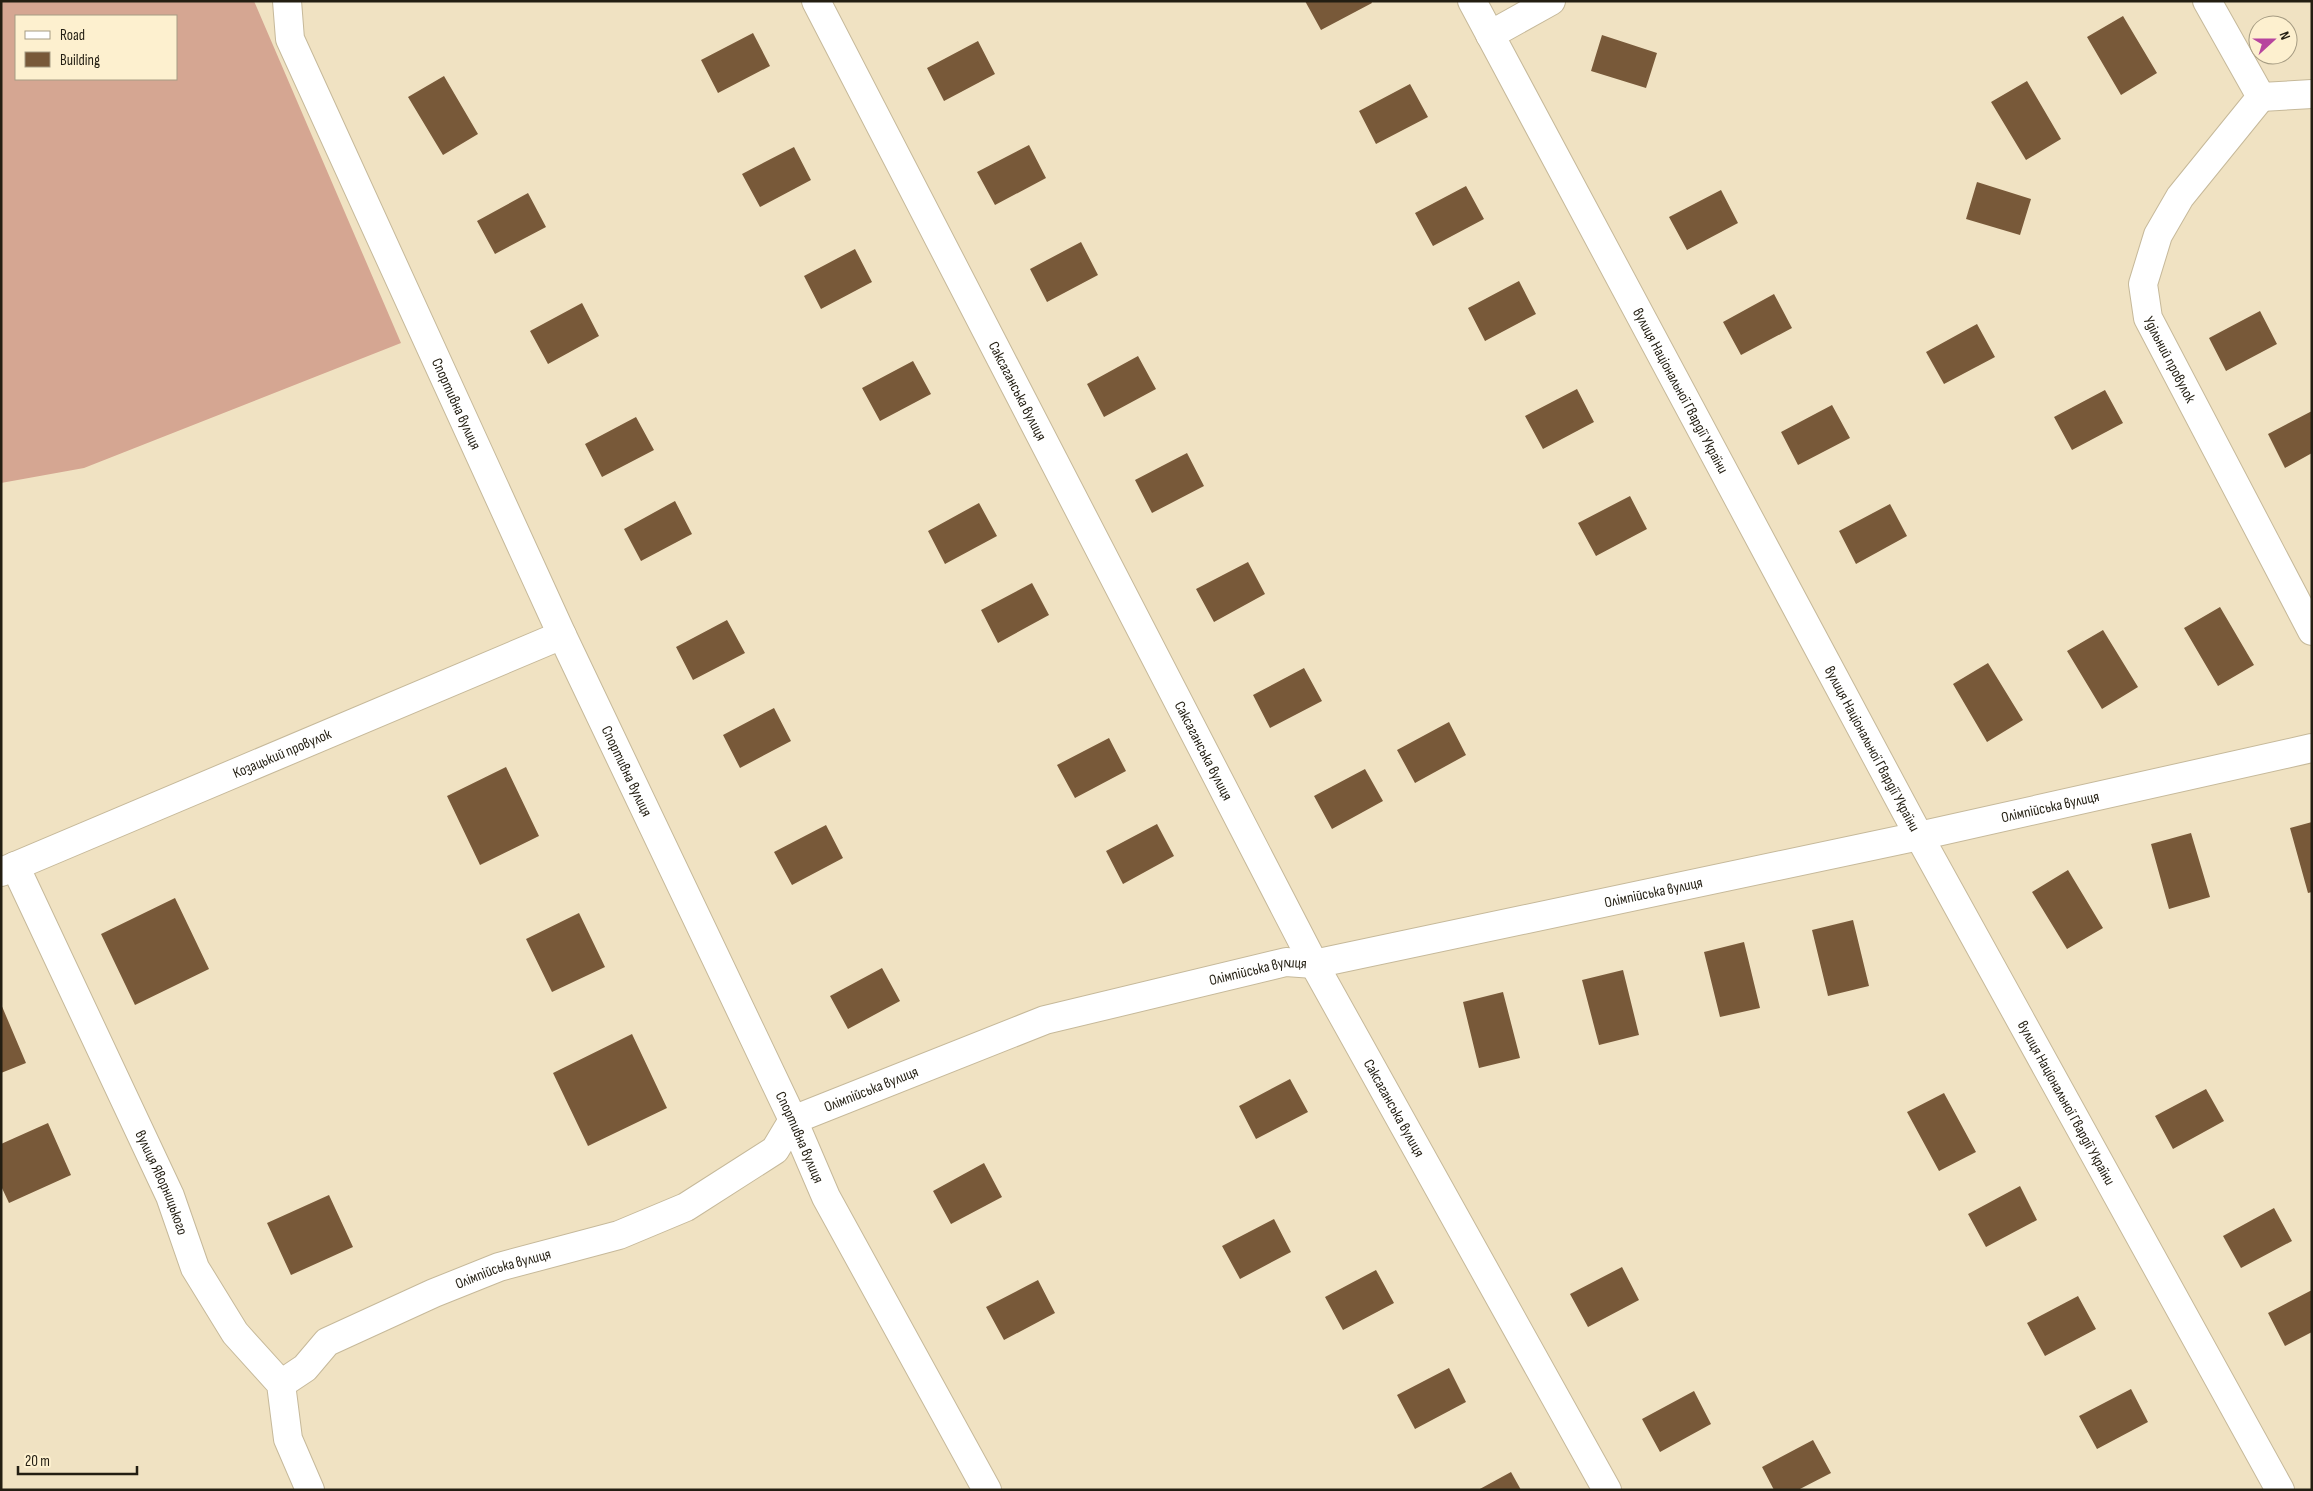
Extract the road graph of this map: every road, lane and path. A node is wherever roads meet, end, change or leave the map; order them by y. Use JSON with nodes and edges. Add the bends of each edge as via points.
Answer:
{"nodes":[{"id":1,"x":287,"y":1,"type":"edge"},
{"id":2,"x":816,"y":1,"type":"edge"},
{"id":3,"x":1472,"y":1,"type":"edge"},
{"id":4,"x":1552,"y":1,"type":"edge"},
{"id":5,"x":2207,"y":1,"type":"edge"},
{"id":6,"x":1490,"y":35,"type":"junction"},
{"id":7,"x":2312,"y":94,"type":"edge"},
{"id":8,"x":2261,"y":97,"type":"junction"},
{"id":9,"x":2312,"y":631,"type":"edge"},
{"id":10,"x":562,"y":635,"type":"junction"},
{"id":11,"x":2312,"y":748,"type":"edge"},
{"id":12,"x":1919,"y":836,"type":"junction"},
{"id":13,"x":8,"y":869,"type":"edge"},
{"id":14,"x":1314,"y":964,"type":"junction"},
{"id":15,"x":793,"y":1120,"type":"junction"},
{"id":16,"x":281,"y":1384,"type":"junction"},
{"id":17,"x":310,"y":1490,"type":"edge"},
{"id":18,"x":987,"y":1490,"type":"edge"},
{"id":19,"x":1608,"y":1490,"type":"edge"},
{"id":20,"x":2280,"y":1490,"type":"edge"}],
"edges":[{"from":1,"to":10,"type":"street","name":"Спортивна вулиця","via":[[290,39]]},
{"from":2,"to":14,"type":"street","name":"Саксаганська вулиця"},
{"from":3,"to":6,"type":"street","name":"вулиця Національної Гвардії України"},
{"from":4,"to":6,"type":"street"},
{"from":5,"to":8,"type":"street"},
{"from":6,"to":12,"type":"street","name":"вулиця Національної Гвардії України"},
{"from":7,"to":8,"type":"street"},
{"from":8,"to":9,"type":"street","name":"Удільний провулок","via":[[2180,197],[2158,235],[2142,284],[2148,318]]},
{"from":10,"to":13,"type":"street","name":"Козацький провулок"},
{"from":10,"to":15,"type":"street","name":"Спортивна вулиця"},
{"from":11,"to":12,"type":"street","name":"Олімпійська вулиця"},
{"from":12,"to":14,"type":"street","name":"Олімпійська вулиця"},
{"from":12,"to":20,"type":"street","name":"вулиця Національної Гвардії України"},
{"from":13,"to":16,"type":"street","name":"вулиця Яворницького","via":[[170,1196],[195,1268],[235,1333]]},
{"from":14,"to":15,"type":"street","name":"Олімпійська вулиця","via":[[1286,962],[1045,1020]]},
{"from":14,"to":19,"type":"street","name":"Саксаганська вулиця"},
{"from":15,"to":16,"type":"street","name":"Олімпійська вулиця","via":[[775,1150],[686,1207],[618,1235],[499,1267],[434,1293],[327,1342],[306,1368]]},
{"from":15,"to":18,"type":"street","name":"Спортивна вулиця","via":[[826,1197]]},
{"from":16,"to":17,"type":"street","via":[[288,1439]]}]}
